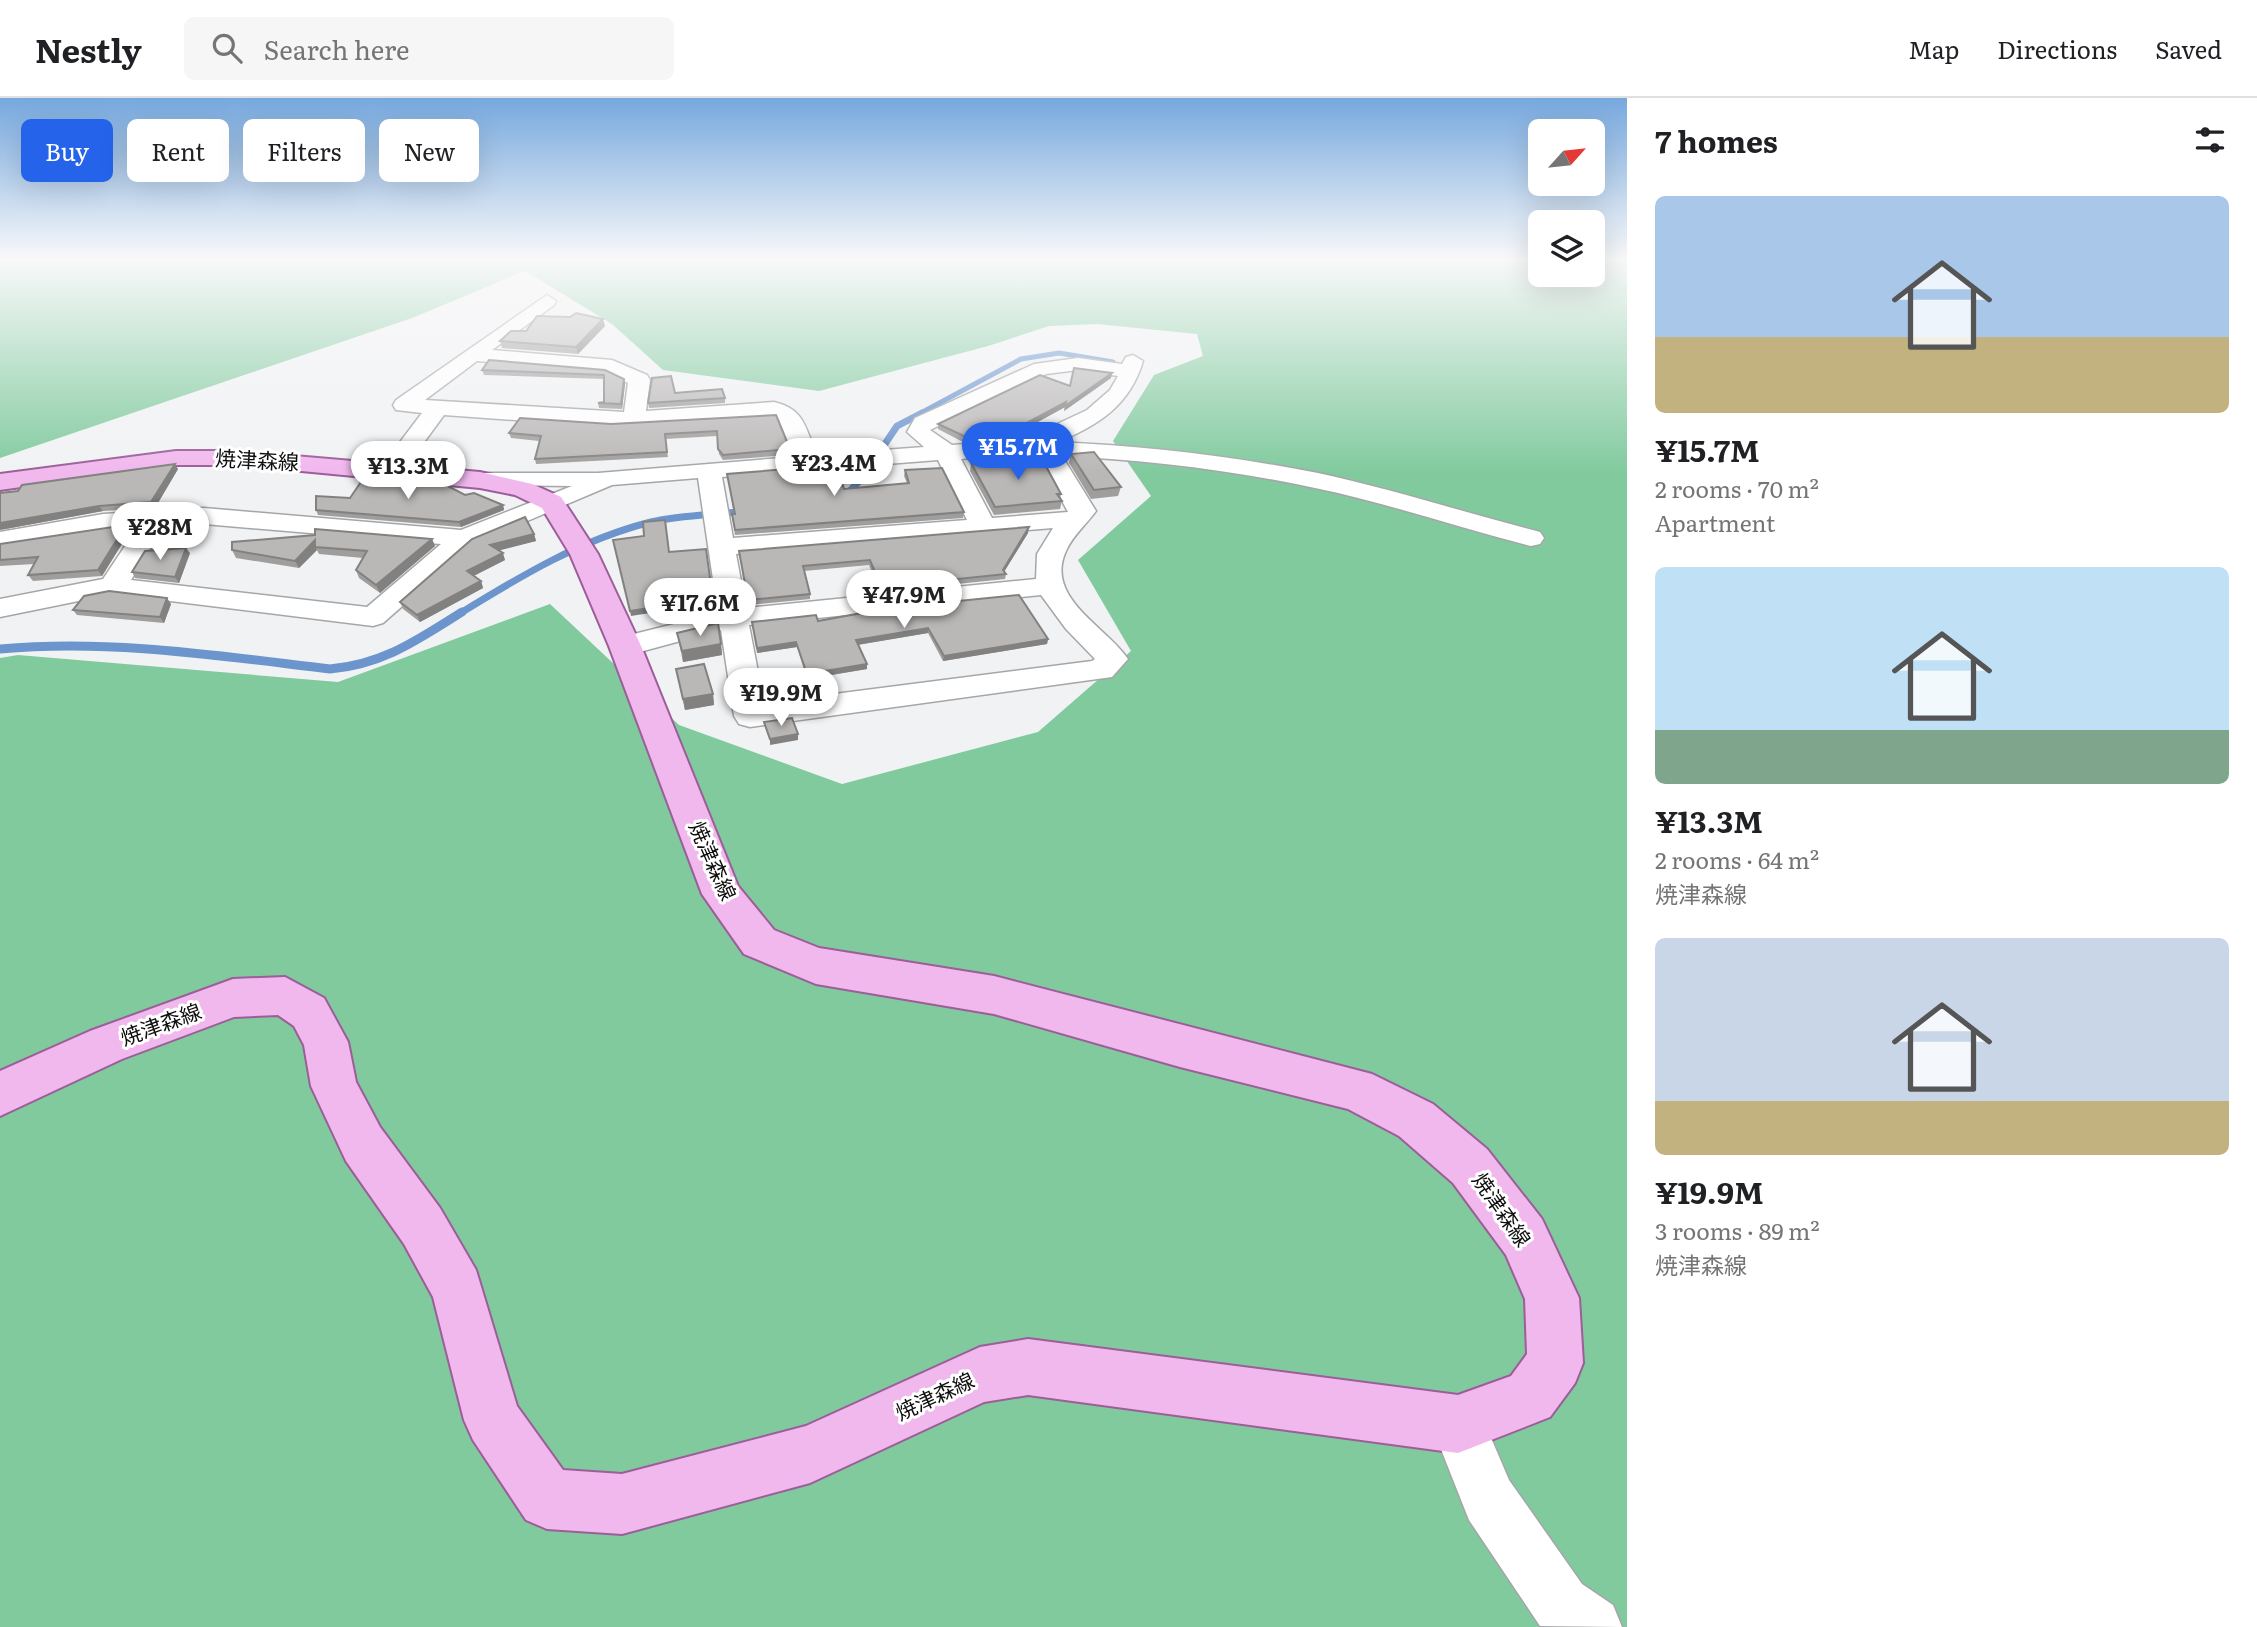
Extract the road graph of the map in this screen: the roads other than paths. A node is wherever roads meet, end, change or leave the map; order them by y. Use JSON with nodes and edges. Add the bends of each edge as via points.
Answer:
{"nodes":[{"id":1,"x":507,"y":330,"type":"edge"},
{"id":2,"x":474,"y":355,"type":"junction"},
{"id":3,"x":438,"y":407,"type":"junction"},
{"id":4,"x":634,"y":419,"type":"junction"},
{"id":5,"x":1033,"y":447,"type":"junction"},
{"id":6,"x":946,"y":452,"type":"junction"},
{"id":7,"x":808,"y":463,"type":"junction"},
{"id":8,"x":391,"y":470,"type":"junction"},
{"id":9,"x":709,"y":471,"type":"junction"},
{"id":10,"x":607,"y":478,"type":"junction"},
{"id":11,"x":480,"y":480,"type":"junction"},
{"id":12,"x":0,"y":482,"type":"edge"},
{"id":13,"x":552,"y":503,"type":"junction"},
{"id":14,"x":157,"y":517,"type":"junction"},
{"id":15,"x":1075,"y":519,"type":"junction"},
{"id":16,"x":984,"y":527,"type":"junction"},
{"id":17,"x":464,"y":538,"type":"junction"},
{"id":18,"x":1531,"y":538,"type":"dead end"},
{"id":19,"x":0,"y":540,"type":"edge"},
{"id":20,"x":720,"y":547,"type":"junction"},
{"id":21,"x":113,"y":586,"type":"junction"},
{"id":22,"x":1048,"y":586,"type":"junction"},
{"id":23,"x":0,"y":608,"type":"edge"},
{"id":24,"x":733,"y":618,"type":"junction"},
{"id":25,"x":625,"y":646,"type":"junction"},
{"id":26,"x":0,"y":1094,"type":"edge"},
{"id":27,"x":1458,"y":1424,"type":"junction"},
{"id":28,"x":1591,"y":1627,"type":"edge"}],
"edges":[{"from":1,"to":2,"type":"street"},
{"from":2,"to":3,"type":"street","via":[[404,405]]},
{"from":2,"to":4,"type":"street","via":[[612,366],[639,380]]},
{"from":3,"to":4,"type":"street"},
{"from":3,"to":8,"type":"street"},
{"from":4,"to":7,"type":"street","via":[[784,411]]},
{"from":5,"to":6,"type":"street"},
{"from":5,"to":6,"type":"street","via":[[1111,405],[1132,367],[1078,364],[1032,372],[923,423],[918,432]]},
{"from":5,"to":15,"type":"street","via":[[1083,512]]},
{"from":5,"to":18,"type":"street","via":[[1205,460],[1381,496]]},
{"from":6,"to":7,"type":"street"},
{"from":6,"to":16,"type":"street"},
{"from":7,"to":9,"type":"street"},
{"from":8,"to":11,"type":"main road","name":"焼津森線"},
{"from":8,"to":12,"type":"main road","name":"焼津森線","via":[[176,458]]},
{"from":9,"to":10,"type":"street"},
{"from":9,"to":20,"type":"street"},
{"from":10,"to":11,"type":"street"},
{"from":10,"to":13,"type":"street"},
{"from":11,"to":13,"type":"main road","name":"焼津森線","via":[[523,489]]},
{"from":13,"to":17,"type":"street"},
{"from":13,"to":25,"type":"main road","name":"焼津森線","via":[[579,548]]},
{"from":14,"to":17,"type":"street","via":[[244,518]]},
{"from":14,"to":19,"type":"street"},
{"from":14,"to":21,"type":"street"},
{"from":15,"to":16,"type":"street"},
{"from":15,"to":22,"type":"street","via":[[1049,553]]},
{"from":16,"to":20,"type":"street"},
{"from":17,"to":21,"type":"street","via":[[373,617]]},
{"from":20,"to":24,"type":"street"},
{"from":21,"to":23,"type":"street"},
{"from":22,"to":24,"type":"street"},
{"from":22,"to":24,"type":"street","via":[[1073,620],[1113,659],[1101,670],[750,716]]},
{"from":24,"to":25,"type":"street"},
{"from":25,"to":27,"type":"main road","name":"焼津森線","via":[[722,894],[759,942],[816,966],[994,995],[1180,1047],[1356,1089],[1416,1119],[1470,1166],[1524,1237],[1552,1298],[1555,1363],[1530,1397]]},
{"from":26,"to":27,"type":"main road","name":"焼津森線","via":[[106,1045],[233,998],[285,996],[309,1012],[326,1042],[334,1086],[363,1144],[422,1226],[457,1289],[493,1420],[547,1499],[622,1504],[810,1454],[980,1376],[1028,1367]]},
{"from":27,"to":28,"type":"street","via":[[1489,1500],[1561,1605]]}]}
